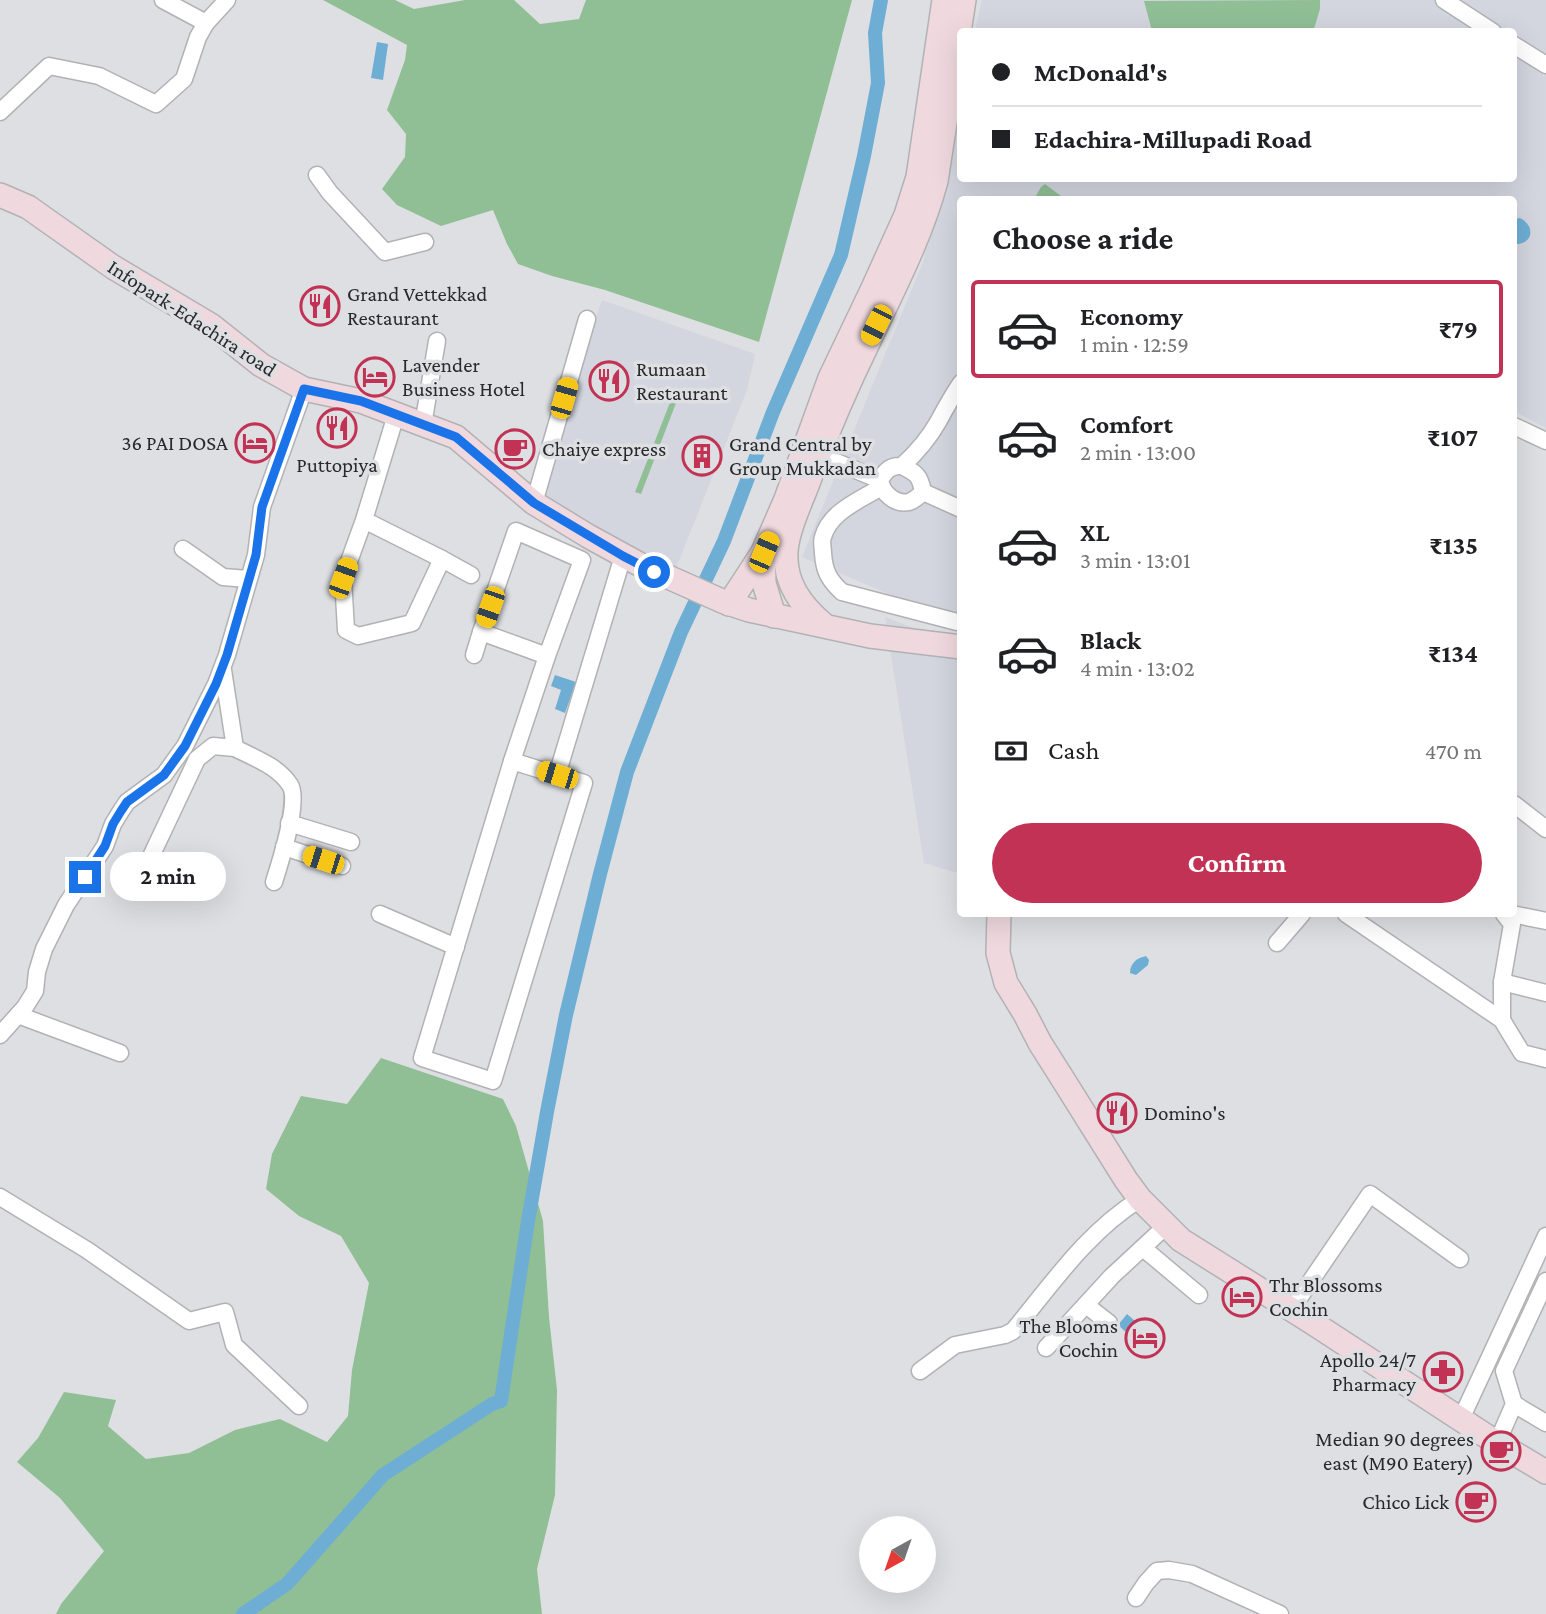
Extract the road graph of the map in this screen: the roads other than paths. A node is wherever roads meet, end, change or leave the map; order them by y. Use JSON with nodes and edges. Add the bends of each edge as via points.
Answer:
{"nodes":[{"id":1,"x":163,"y":0,"type":"edge"},
{"id":2,"x":228,"y":0,"type":"edge"},
{"id":3,"x":944,"y":0,"type":"edge"},
{"id":4,"x":964,"y":0,"type":"edge"},
{"id":5,"x":1444,"y":0,"type":"edge"},
{"id":6,"x":206,"y":23,"type":"junction"},
{"id":7,"x":960,"y":28,"type":"edge"},
{"id":8,"x":1487,"y":28,"type":"edge"},
{"id":9,"x":957,"y":45,"type":"edge"},
{"id":10,"x":1517,"y":47,"type":"edge"},
{"id":11,"x":1546,"y":65,"type":"edge"},
{"id":12,"x":0,"y":112,"type":"edge"},
{"id":13,"x":317,"y":175,"type":"dead end"},
{"id":14,"x":0,"y":195,"type":"edge"},
{"id":15,"x":425,"y":242,"type":"dead end"},
{"id":16,"x":587,"y":319,"type":"dead end"},
{"id":17,"x":868,"y":321,"type":"junction"},
{"id":18,"x":437,"y":341,"type":"dead end"},
{"id":19,"x":304,"y":389,"type":"junction"},
{"id":20,"x":957,"y":389,"type":"edge"},
{"id":21,"x":396,"y":415,"type":"junction"},
{"id":22,"x":423,"y":425,"type":"junction"},
{"id":23,"x":1517,"y":427,"type":"edge"},
{"id":24,"x":1546,"y":440,"type":"edge"},
{"id":25,"x":819,"y":454,"type":"junction"},
{"id":26,"x":902,"y":466,"type":"junction"},
{"id":27,"x":881,"y":483,"type":"junction"},
{"id":28,"x":923,"y":492,"type":"junction"},
{"id":29,"x":534,"y":503,"type":"junction"},
{"id":30,"x":957,"y":507,"type":"edge"},
{"id":31,"x":364,"y":520,"type":"junction"},
{"id":32,"x":183,"y":549,"type":"dead end"},
{"id":33,"x":764,"y":552,"type":"junction"},
{"id":34,"x":623,"y":556,"type":"junction"},
{"id":35,"x":442,"y":559,"type":"junction"},
{"id":36,"x":471,"y":575,"type":"dead end"},
{"id":37,"x":248,"y":579,"type":"junction"},
{"id":38,"x":725,"y":602,"type":"junction"},
{"id":39,"x":774,"y":616,"type":"junction"},
{"id":40,"x":957,"y":622,"type":"edge"},
{"id":41,"x":824,"y":625,"type":"junction"},
{"id":42,"x":481,"y":632,"type":"junction"},
{"id":43,"x":957,"y":647,"type":"edge"},
{"id":44,"x":474,"y":655,"type":"dead end"},
{"id":45,"x":547,"y":656,"type":"junction"},
{"id":46,"x":222,"y":668,"type":"junction"},
{"id":47,"x":235,"y":748,"type":"junction"},
{"id":48,"x":512,"y":761,"type":"junction"},
{"id":49,"x":557,"y":775,"type":"junction"},
{"id":50,"x":1517,"y":806,"type":"edge"},
{"id":51,"x":289,"y":824,"type":"junction"},
{"id":52,"x":1546,"y":829,"type":"edge"},
{"id":53,"x":351,"y":842,"type":"dead end"},
{"id":54,"x":284,"y":847,"type":"junction"},
{"id":55,"x":342,"y":866,"type":"dead end"},
{"id":56,"x":274,"y":882,"type":"dead end"},
{"id":57,"x":138,"y":884,"type":"dead end"},
{"id":58,"x":380,"y":914,"type":"dead end"},
{"id":59,"x":1517,"y":915,"type":"edge"},
{"id":60,"x":999,"y":917,"type":"edge"},
{"id":61,"x":1299,"y":917,"type":"edge"},
{"id":62,"x":1350,"y":917,"type":"edge"},
{"id":63,"x":1506,"y":917,"type":"edge"},
{"id":64,"x":1546,"y":921,"type":"edge"},
{"id":65,"x":1277,"y":943,"type":"dead end"},
{"id":66,"x":456,"y":947,"type":"junction"},
{"id":67,"x":1503,"y":982,"type":"junction"},
{"id":68,"x":1546,"y":993,"type":"edge"},
{"id":69,"x":18,"y":1015,"type":"junction"},
{"id":70,"x":1502,"y":1020,"type":"junction"},
{"id":71,"x":0,"y":1035,"type":"edge"},
{"id":72,"x":120,"y":1053,"type":"dead end"},
{"id":73,"x":1546,"y":1059,"type":"edge"},
{"id":74,"x":0,"y":1198,"type":"edge"},
{"id":75,"x":1140,"y":1199,"type":"junction"},
{"id":76,"x":1166,"y":1226,"type":"junction"},
{"id":77,"x":1546,"y":1236,"type":"edge"},
{"id":78,"x":1143,"y":1248,"type":"junction"},
{"id":79,"x":1460,"y":1259,"type":"dead end"},
{"id":80,"x":1546,"y":1281,"type":"edge"},
{"id":81,"x":1199,"y":1295,"type":"dead end"},
{"id":82,"x":1086,"y":1304,"type":"junction"},
{"id":83,"x":1291,"y":1310,"type":"junction"},
{"id":84,"x":1109,"y":1323,"type":"dead end"},
{"id":85,"x":1046,"y":1348,"type":"dead end"},
{"id":86,"x":920,"y":1371,"type":"dead end"},
{"id":87,"x":1514,"y":1404,"type":"junction"},
{"id":88,"x":299,"y":1406,"type":"dead end"},
{"id":89,"x":1461,"y":1419,"type":"junction"},
{"id":90,"x":1546,"y":1423,"type":"edge"},
{"id":91,"x":1497,"y":1443,"type":"junction"},
{"id":92,"x":1546,"y":1472,"type":"edge"},
{"id":93,"x":1136,"y":1598,"type":"dead end"},
{"id":94,"x":1280,"y":1614,"type":"edge"}],
"edges":[{"from":1,"to":6,"type":"street"},
{"from":2,"to":6,"type":"street"},
{"from":3,"to":17,"type":"main road","via":[[918,177]]},
{"from":4,"to":7,"type":"main road"},
{"from":5,"to":8,"type":"street"},
{"from":6,"to":12,"type":"street","via":[[184,79],[156,104],[99,76],[49,66]]},
{"from":9,"to":17,"type":"main road","via":[[936,181],[923,222]]},
{"from":10,"to":11,"type":"street"},
{"from":13,"to":15,"type":"street","via":[[385,252]]},
{"from":14,"to":19,"type":"main road","name":"Infopark-Edachira road","via":[[28,207],[113,267],[212,326],[261,365]]},
{"from":16,"to":29,"type":"street"},
{"from":17,"to":25,"type":"main road"},
{"from":17,"to":33,"type":"main road","via":[[830,378]]},
{"from":18,"to":22,"type":"street"},
{"from":19,"to":21,"type":"main road","name":"Infopark-Edachira road","via":[[361,401]]},
{"from":19,"to":37,"type":"street","via":[[262,507]]},
{"from":20,"to":26,"type":"street","via":[[937,425]]},
{"from":21,"to":22,"type":"main road","name":"Infopark-Edachira road"},
{"from":21,"to":31,"type":"street"},
{"from":22,"to":29,"type":"main road","name":"Infopark-Edachira road","via":[[456,437]]},
{"from":23,"to":24,"type":"street"},
{"from":25,"to":27,"type":"street"},
{"from":25,"to":41,"type":"main road","via":[[786,551],[794,591]]},
{"from":26,"to":27,"type":"street","via":[[888,468]]},
{"from":26,"to":28,"type":"street","via":[[915,473]]},
{"from":27,"to":28,"type":"street","via":[[888,496],[900,502],[912,502]]},
{"from":27,"to":40,"type":"street","via":[[828,526],[822,538],[831,581],[842,592]]},
{"from":28,"to":30,"type":"street"},
{"from":29,"to":34,"type":"main road","name":"Infopark-Edachira road"},
{"from":31,"to":35,"type":"street"},
{"from":31,"to":35,"type":"street","via":[[343,578],[346,630],[358,636],[412,623]]},
{"from":32,"to":37,"type":"street","via":[[223,577]]},
{"from":33,"to":38,"type":"main road"},
{"from":33,"to":39,"type":"main road","via":[[764,583]]},
{"from":34,"to":38,"type":"main road","name":"Infopark-Edachira road"},
{"from":34,"to":49,"type":"street"},
{"from":35,"to":36,"type":"street"},
{"from":37,"to":46,"type":"street"},
{"from":38,"to":39,"type":"main road","name":"Infopark-Edachira road"},
{"from":39,"to":41,"type":"main road","name":"Infopark-Edachira road"},
{"from":41,"to":43,"type":"main road","name":"Infopark-Edachira road","via":[[870,636]]},
{"from":42,"to":44,"type":"street"},
{"from":42,"to":45,"type":"street"},
{"from":42,"to":45,"type":"street","via":[[516,531],[582,560]]},
{"from":45,"to":48,"type":"street"},
{"from":46,"to":47,"type":"street"},
{"from":46,"to":69,"type":"street","via":[[185,746],[164,775],[127,802],[113,824],[105,846],[55,925],[41,957],[35,991]]},
{"from":47,"to":51,"type":"street","via":[[272,767],[291,786]]},
{"from":47,"to":57,"type":"street","via":[[213,746],[197,759]]},
{"from":48,"to":49,"type":"street"},
{"from":48,"to":66,"type":"street"},
{"from":49,"to":66,"type":"street","via":[[584,783],[493,1081],[422,1058]]},
{"from":50,"to":52,"type":"street"},
{"from":51,"to":53,"type":"street"},
{"from":51,"to":54,"type":"street"},
{"from":54,"to":55,"type":"street"},
{"from":54,"to":56,"type":"street"},
{"from":58,"to":66,"type":"street"},
{"from":59,"to":64,"type":"street"},
{"from":60,"to":75,"type":"main road","via":[[998,953],[1006,983]]},
{"from":61,"to":65,"type":"street"},
{"from":62,"to":70,"type":"street"},
{"from":63,"to":67,"type":"street","via":[[1512,924]]},
{"from":67,"to":68,"type":"street"},
{"from":67,"to":70,"type":"street"},
{"from":69,"to":71,"type":"street"},
{"from":69,"to":72,"type":"street"},
{"from":70,"to":73,"type":"street","via":[[1522,1053]]},
{"from":74,"to":88,"type":"street","via":[[87,1250],[189,1321],[225,1312],[233,1345]]},
{"from":75,"to":76,"type":"main road"},
{"from":75,"to":86,"type":"street","via":[[1092,1237],[1013,1331],[955,1345]]},
{"from":76,"to":78,"type":"street"},
{"from":76,"to":83,"type":"main road"},
{"from":77,"to":89,"type":"street"},
{"from":78,"to":81,"type":"street"},
{"from":78,"to":82,"type":"street"},
{"from":79,"to":83,"type":"street","via":[[1370,1194]]},
{"from":80,"to":87,"type":"street","via":[[1504,1371]]},
{"from":82,"to":84,"type":"street"},
{"from":82,"to":85,"type":"street"},
{"from":83,"to":89,"type":"main road"},
{"from":87,"to":90,"type":"street"},
{"from":87,"to":91,"type":"street"},
{"from":89,"to":91,"type":"main road"},
{"from":91,"to":92,"type":"main road"},
{"from":93,"to":94,"type":"street","via":[[1157,1571],[1169,1570],[1192,1574]]}]}
